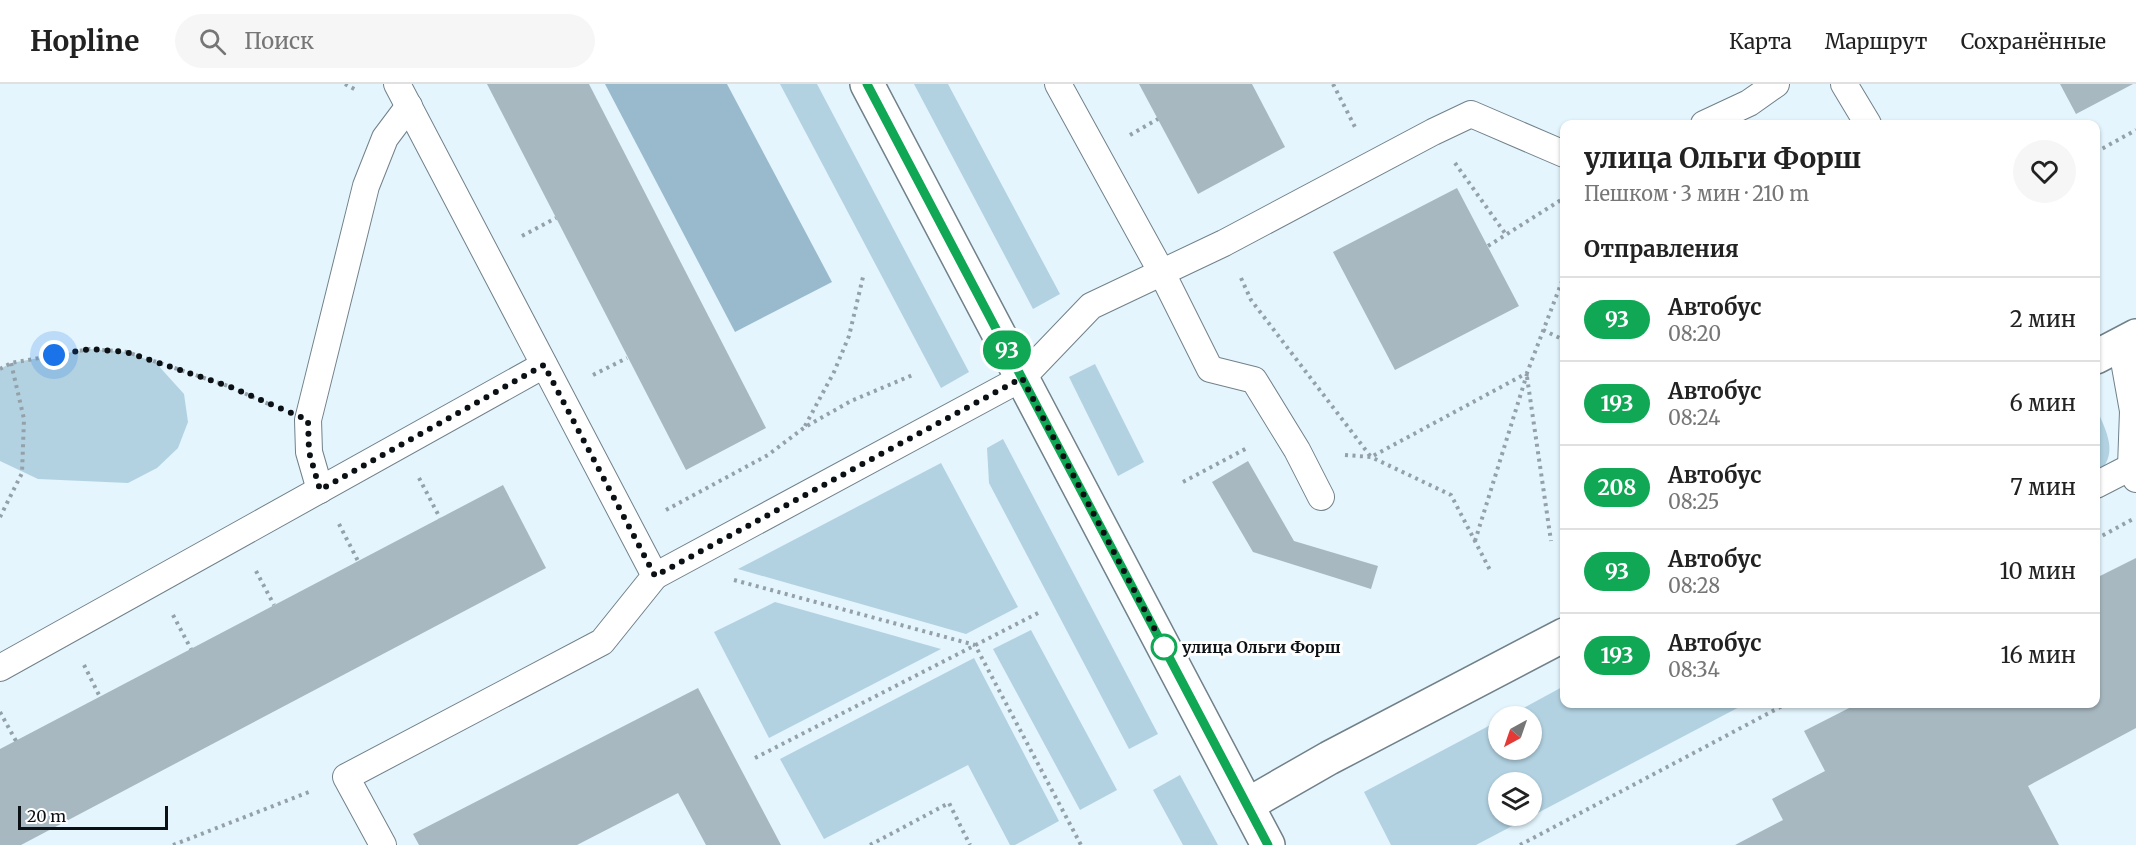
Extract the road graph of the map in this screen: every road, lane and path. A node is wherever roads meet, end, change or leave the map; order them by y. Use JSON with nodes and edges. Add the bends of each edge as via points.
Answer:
{"nodes":[{"id":1,"x":867,"y":84,"type":"edge"},
{"id":2,"x":1058,"y":84,"type":"edge"},
{"id":3,"x":1333,"y":84,"type":"edge"},
{"id":4,"x":1776,"y":84,"type":"edge"},
{"id":5,"x":1844,"y":84,"type":"edge"},
{"id":6,"x":403,"y":95,"type":"edge"},
{"id":7,"x":1713,"y":120,"type":"edge"},
{"id":8,"x":1866,"y":120,"type":"edge"},
{"id":9,"x":2136,"y":130,"type":"edge"},
{"id":10,"x":1433,"y":132,"type":"junction"},
{"id":11,"x":2100,"y":150,"type":"edge"},
{"id":12,"x":1560,"y":152,"type":"edge"},
{"id":13,"x":1374,"y":163,"type":"junction"},
{"id":14,"x":1560,"y":201,"type":"edge"},
{"id":15,"x":1507,"y":236,"type":"junction"},
{"id":16,"x":1224,"y":243,"type":"junction"},
{"id":17,"x":1488,"y":246,"type":"dead end"},
{"id":18,"x":1162,"y":273,"type":"junction"},
{"id":19,"x":863,"y":277,"type":"dead end"},
{"id":20,"x":1560,"y":286,"type":"edge"},
{"id":21,"x":1543,"y":330,"type":"junction"},
{"id":22,"x":1560,"y":338,"type":"edge"},
{"id":23,"x":2118,"y":346,"type":"edge"},
{"id":24,"x":11,"y":363,"type":"junction"},
{"id":25,"x":544,"y":365,"type":"junction"},
{"id":26,"x":0,"y":369,"type":"edge"},
{"id":27,"x":1527,"y":373,"type":"junction"},
{"id":28,"x":915,"y":374,"type":"dead end"},
{"id":29,"x":1022,"y":378,"type":"junction"},
{"id":30,"x":308,"y":420,"type":"junction"},
{"id":31,"x":805,"y":427,"type":"junction"},
{"id":32,"x":1284,"y":429,"type":"junction"},
{"id":33,"x":1371,"y":458,"type":"junction"},
{"id":34,"x":2134,"y":473,"type":"edge"},
{"id":35,"x":1183,"y":482,"type":"dead end"},
{"id":36,"x":2100,"y":485,"type":"edge"},
{"id":37,"x":320,"y":490,"type":"junction"},
{"id":38,"x":1321,"y":497,"type":"dead end"},
{"id":39,"x":0,"y":517,"type":"edge"},
{"id":40,"x":2136,"y":518,"type":"edge"},
{"id":41,"x":630,"y":529,"type":"junction"},
{"id":42,"x":2100,"y":537,"type":"edge"},
{"id":43,"x":1476,"y":542,"type":"junction"},
{"id":44,"x":1551,"y":542,"type":"dead end"},
{"id":45,"x":666,"y":570,"type":"junction"},
{"id":46,"x":1491,"y":572,"type":"dead end"},
{"id":47,"x":1040,"y":612,"type":"dead end"},
{"id":48,"x":1560,"y":637,"type":"edge"},
{"id":49,"x":975,"y":645,"type":"junction"},
{"id":50,"x":0,"y":668,"type":"edge"},
{"id":51,"x":1778,"y":708,"type":"edge"},
{"id":52,"x":0,"y":712,"type":"edge"},
{"id":53,"x":16,"y":741,"type":"dead end"},
{"id":54,"x":755,"y":758,"type":"dead end"},
{"id":55,"x":346,"y":777,"type":"junction"},
{"id":56,"x":1247,"y":805,"type":"junction"},
{"id":57,"x":173,"y":845,"type":"edge"},
{"id":58,"x":383,"y":845,"type":"edge"},
{"id":59,"x":870,"y":845,"type":"edge"},
{"id":60,"x":970,"y":845,"type":"edge"},
{"id":61,"x":1081,"y":845,"type":"edge"},
{"id":62,"x":1268,"y":845,"type":"edge"},
{"id":63,"x":1520,"y":845,"type":"edge"}],
"edges":[{"from":1,"to":29,"type":"street"},
{"from":2,"to":18,"type":"lane"},
{"from":3,"to":13,"type":"path"},
{"from":4,"to":7,"type":"lane","via":[[1749,103]]},
{"from":5,"to":8,"type":"lane"},
{"from":6,"to":25,"type":"lane"},
{"from":6,"to":30,"type":"lane","via":[[366,186]]},
{"from":9,"to":11,"type":"path"},
{"from":10,"to":12,"type":"lane","via":[[1471,114]]},
{"from":10,"to":13,"type":"lane"},
{"from":10,"to":15,"type":"path"},
{"from":13,"to":16,"type":"lane"},
{"from":14,"to":15,"type":"path"},
{"from":15,"to":17,"type":"path"},
{"from":16,"to":18,"type":"lane"},
{"from":16,"to":33,"type":"path","via":[[1251,300]]},
{"from":18,"to":29,"type":"lane","via":[[1091,306]]},
{"from":18,"to":32,"type":"lane","via":[[1210,369],[1254,380]]},
{"from":19,"to":31,"type":"path","via":[[849,336]]},
{"from":20,"to":21,"type":"path"},
{"from":21,"to":22,"type":"path"},
{"from":21,"to":27,"type":"path"},
{"from":23,"to":34,"type":"lane","via":[[2133,411]]},
{"from":24,"to":26,"type":"path"},
{"from":24,"to":30,"type":"path","via":[[90,349],[126,352],[228,386]]},
{"from":24,"to":39,"type":"path","via":[[24,419],[22,473]]},
{"from":25,"to":37,"type":"lane"},
{"from":25,"to":41,"type":"lane"},
{"from":27,"to":33,"type":"path"},
{"from":27,"to":43,"type":"path"},
{"from":27,"to":44,"type":"path"},
{"from":28,"to":31,"type":"path","via":[[851,401]]},
{"from":29,"to":45,"type":"lane"},
{"from":29,"to":56,"type":"street"},
{"from":30,"to":37,"type":"lane","via":[[309,452]]},
{"from":31,"to":41,"type":"path","via":[[768,455]]},
{"from":32,"to":35,"type":"path"},
{"from":32,"to":38,"type":"lane"},
{"from":33,"to":43,"type":"path","via":[[1451,495]]},
{"from":34,"to":36,"type":"lane"},
{"from":37,"to":50,"type":"lane"},
{"from":40,"to":42,"type":"path"},
{"from":41,"to":45,"type":"lane"},
{"from":43,"to":46,"type":"path"},
{"from":45,"to":49,"type":"path"},
{"from":45,"to":55,"type":"lane","via":[[602,642]]},
{"from":47,"to":49,"type":"path"},
{"from":48,"to":56,"type":"street"},
{"from":49,"to":54,"type":"path"},
{"from":49,"to":61,"type":"path"},
{"from":51,"to":63,"type":"path"},
{"from":52,"to":53,"type":"path"},
{"from":55,"to":57,"type":"path"},
{"from":55,"to":58,"type":"lane"},
{"from":56,"to":62,"type":"street"},
{"from":59,"to":60,"type":"path","via":[[949,803]]}]}
